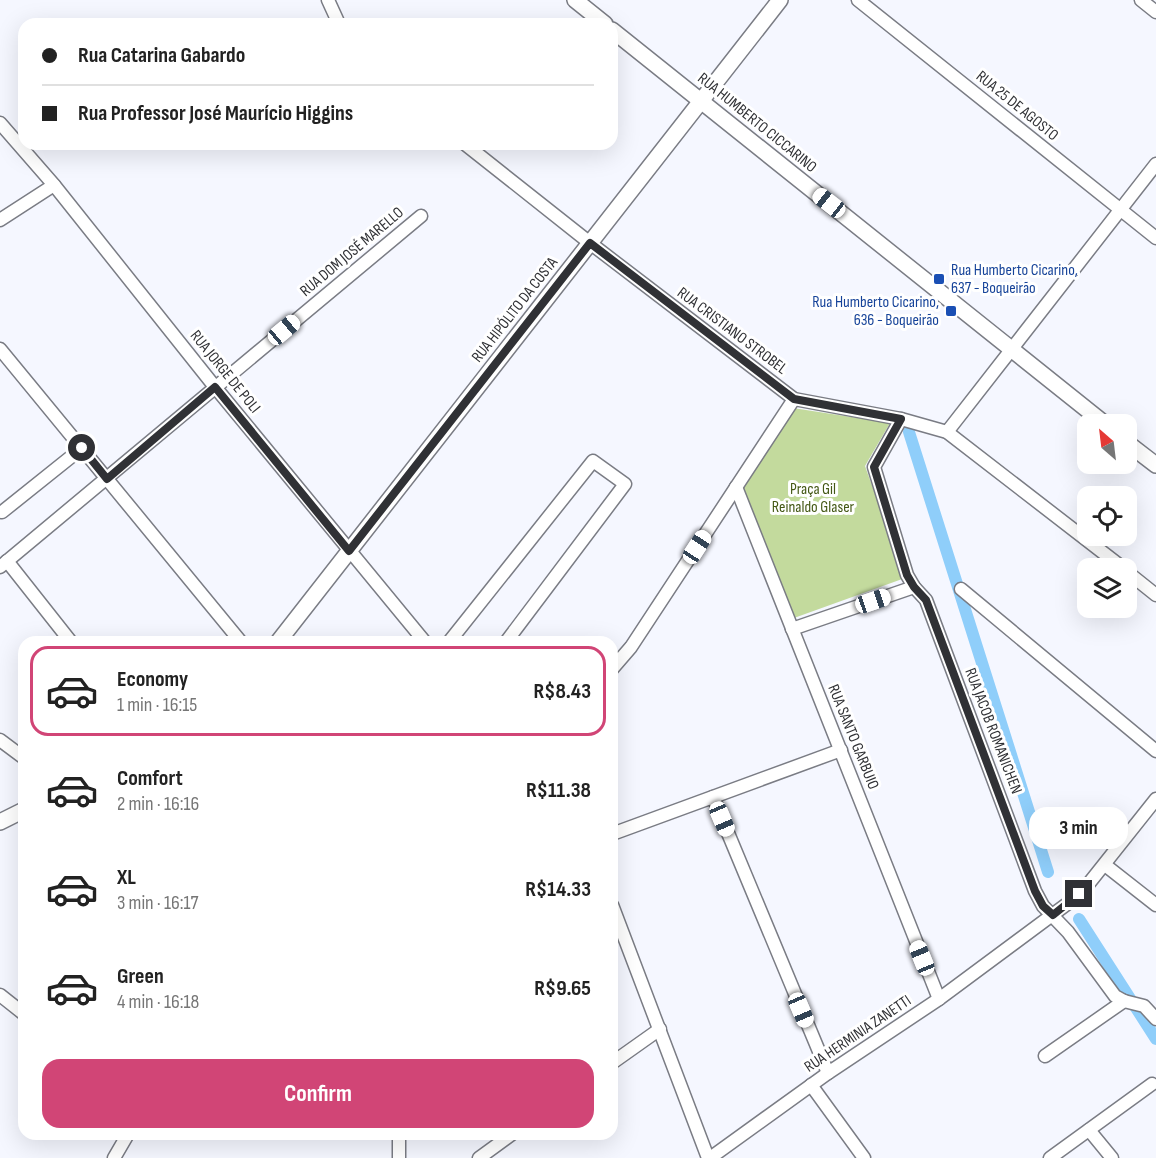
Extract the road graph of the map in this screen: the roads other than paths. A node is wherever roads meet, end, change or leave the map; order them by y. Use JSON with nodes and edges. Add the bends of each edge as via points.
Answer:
{"nodes":[{"id":1,"x":328,"y":0,"type":"edge"},
{"id":2,"x":575,"y":0,"type":"edge"},
{"id":3,"x":780,"y":0,"type":"edge"},
{"id":4,"x":858,"y":0,"type":"edge"},
{"id":5,"x":1141,"y":0,"type":"edge"},
{"id":6,"x":1156,"y":12,"type":"edge"},
{"id":7,"x":336,"y":18,"type":"edge"},
{"id":8,"x":598,"y":18,"type":"edge"},
{"id":9,"x":618,"y":35,"type":"edge"},
{"id":10,"x":701,"y":101,"type":"junction"},
{"id":11,"x":0,"y":123,"type":"edge"},
{"id":12,"x":18,"y":144,"type":"edge"},
{"id":13,"x":24,"y":150,"type":"edge"},
{"id":14,"x":473,"y":150,"type":"edge"},
{"id":15,"x":1156,"y":164,"type":"edge"},
{"id":16,"x":54,"y":185,"type":"junction"},
{"id":17,"x":1121,"y":209,"type":"junction"},
{"id":18,"x":421,"y":216,"type":"dead end"},
{"id":19,"x":0,"y":220,"type":"edge"},
{"id":20,"x":1156,"y":238,"type":"edge"},
{"id":21,"x":590,"y":243,"type":"junction"},
{"id":22,"x":0,"y":349,"type":"edge"},
{"id":23,"x":1011,"y":349,"type":"junction"},
{"id":24,"x":215,"y":387,"type":"junction"},
{"id":25,"x":794,"y":399,"type":"junction"},
{"id":26,"x":1092,"y":414,"type":"edge"},
{"id":27,"x":901,"y":419,"type":"junction"},
{"id":28,"x":947,"y":432,"type":"junction"},
{"id":29,"x":82,"y":448,"type":"junction"},
{"id":30,"x":1137,"y":450,"type":"edge"},
{"id":31,"x":1156,"y":465,"type":"edge"},
{"id":32,"x":107,"y":479,"type":"junction"},
{"id":33,"x":736,"y":487,"type":"junction"},
{"id":34,"x":2,"y":512,"type":"dead end"},
{"id":35,"x":349,"y":551,"type":"junction"},
{"id":36,"x":1110,"y":558,"type":"edge"},
{"id":37,"x":3,"y":564,"type":"edge"},
{"id":38,"x":1137,"y":580,"type":"edge"},
{"id":39,"x":914,"y":587,"type":"junction"},
{"id":40,"x":961,"y":589,"type":"dead end"},
{"id":41,"x":1156,"y":595,"type":"edge"},
{"id":42,"x":792,"y":629,"type":"junction"},
{"id":43,"x":66,"y":636,"type":"edge"},
{"id":44,"x":236,"y":636,"type":"edge"},
{"id":45,"x":283,"y":636,"type":"edge"},
{"id":46,"x":419,"y":636,"type":"edge"},
{"id":47,"x":454,"y":636,"type":"edge"},
{"id":48,"x":511,"y":636,"type":"edge"},
{"id":49,"x":618,"y":662,"type":"edge"},
{"id":50,"x":0,"y":740,"type":"edge"},
{"id":51,"x":841,"y":750,"type":"junction"},
{"id":52,"x":1156,"y":751,"type":"edge"},
{"id":53,"x":18,"y":754,"type":"edge"},
{"id":54,"x":713,"y":797,"type":"junction"},
{"id":55,"x":1156,"y":799,"type":"edge"},
{"id":56,"x":18,"y":813,"type":"edge"},
{"id":57,"x":0,"y":822,"type":"edge"},
{"id":58,"x":618,"y":832,"type":"edge"},
{"id":59,"x":1105,"y":865,"type":"junction"},
{"id":60,"x":1156,"y":905,"type":"edge"},
{"id":61,"x":1053,"y":915,"type":"junction"},
{"id":62,"x":618,"y":920,"type":"edge"},
{"id":63,"x":0,"y":996,"type":"edge"},
{"id":64,"x":939,"y":999,"type":"junction"},
{"id":65,"x":1129,"y":1003,"type":"junction"},
{"id":66,"x":18,"y":1010,"type":"edge"},
{"id":67,"x":1156,"y":1018,"type":"edge"},
{"id":68,"x":660,"y":1029,"type":"junction"},
{"id":69,"x":1045,"y":1056,"type":"dead end"},
{"id":70,"x":618,"y":1059,"type":"edge"},
{"id":71,"x":828,"y":1073,"type":"junction"},
{"id":72,"x":1152,"y":1084,"type":"dead end"},
{"id":73,"x":811,"y":1085,"type":"junction"},
{"id":74,"x":1089,"y":1130,"type":"junction"},
{"id":75,"x":124,"y":1140,"type":"edge"},
{"id":76,"x":399,"y":1140,"type":"edge"},
{"id":77,"x":504,"y":1140,"type":"edge"},
{"id":78,"x":114,"y":1158,"type":"edge"},
{"id":79,"x":399,"y":1158,"type":"edge"},
{"id":80,"x":479,"y":1158,"type":"edge"},
{"id":81,"x":709,"y":1158,"type":"edge"},
{"id":82,"x":864,"y":1158,"type":"edge"},
{"id":83,"x":1050,"y":1158,"type":"edge"},
{"id":84,"x":1112,"y":1158,"type":"edge"}],
"edges":[{"from":1,"to":7,"type":"street"},
{"from":2,"to":8,"type":"street"},
{"from":3,"to":10,"type":"street","name":"RUA HIPÓLITO DA COSTA"},
{"from":4,"to":17,"type":"street","name":"RUA 25 DE AGOSTO"},
{"from":5,"to":6,"type":"street"},
{"from":9,"to":10,"type":"street","name":"RUA HUMBERTO CICCARINO"},
{"from":10,"to":21,"type":"street","name":"RUA HIPÓLITO DA COSTA"},
{"from":10,"to":23,"type":"street","name":"RUA HUMBERTO CICCARINO"},
{"from":11,"to":12,"type":"street","name":"RUA JORGE DE POLI"},
{"from":13,"to":16,"type":"street","name":"RUA JORGE DE POLI"},
{"from":14,"to":21,"type":"street","name":"RUA CRISTIANO STROBEL"},
{"from":15,"to":17,"type":"street"},
{"from":16,"to":19,"type":"street"},
{"from":16,"to":24,"type":"street","name":"RUA JORGE DE POLI"},
{"from":17,"to":20,"type":"street","name":"RUA 25 DE AGOSTO"},
{"from":17,"to":23,"type":"street"},
{"from":18,"to":24,"type":"street","name":"RUA DOM JOSÉ MARELLO"},
{"from":21,"to":25,"type":"street","name":"RUA CRISTIANO STROBEL"},
{"from":21,"to":35,"type":"street","name":"RUA HIPÓLITO DA COSTA"},
{"from":22,"to":29,"type":"street"},
{"from":23,"to":26,"type":"street","name":"RUA HUMBERTO CICCARINO"},
{"from":23,"to":28,"type":"street"},
{"from":24,"to":32,"type":"street","name":"RUA DOM JOSÉ MARELLO"},
{"from":24,"to":35,"type":"street","name":"RUA JORGE DE POLI"},
{"from":25,"to":27,"type":"street","name":"RUA CRISTIANO STROBEL"},
{"from":25,"to":33,"type":"street"},
{"from":27,"to":28,"type":"street","name":"RUA CRISTIANO STROBEL"},
{"from":27,"to":39,"type":"street","name":"RUA JACOB ROMANICHEN","via":[[874,467]]},
{"from":28,"to":36,"type":"street","name":"RUA CRISTIANO STROBEL"},
{"from":29,"to":32,"type":"street"},
{"from":29,"to":34,"type":"street"},
{"from":30,"to":31,"type":"street"},
{"from":32,"to":37,"type":"street","name":"RUA DOM JOSÉ MARELLO"},
{"from":32,"to":44,"type":"street"},
{"from":33,"to":42,"type":"street","name":"RUA SANTO GARBUIO"},
{"from":33,"to":49,"type":"street"},
{"from":35,"to":45,"type":"street","name":"RUA HIPÓLITO DA COSTA"},
{"from":35,"to":46,"type":"street","name":"RUA JORGE DE POLI"},
{"from":37,"to":43,"type":"street"},
{"from":38,"to":41,"type":"street"},
{"from":39,"to":42,"type":"street"},
{"from":39,"to":61,"type":"street","name":"RUA JACOB ROMANICHEN","via":[[926,600],[1035,891]]},
{"from":40,"to":52,"type":"street"},
{"from":42,"to":51,"type":"street","name":"RUA SANTO GARBUIO"},
{"from":47,"to":48,"type":"street","via":[[593,461],[625,484]]},
{"from":50,"to":53,"type":"street"},
{"from":51,"to":54,"type":"street"},
{"from":51,"to":64,"type":"street","name":"RUA SANTO GARBUIO"},
{"from":54,"to":58,"type":"street"},
{"from":54,"to":71,"type":"street"},
{"from":55,"to":59,"type":"street","name":"RUA HERMINIA ZANETTI"},
{"from":56,"to":57,"type":"street"},
{"from":59,"to":60,"type":"street"},
{"from":59,"to":61,"type":"street","name":"RUA HERMINIA ZANETTI"},
{"from":61,"to":64,"type":"street","name":"RUA HERMINIA ZANETTI"},
{"from":61,"to":65,"type":"street","name":"RUA JACOB ROMANICHEN","via":[[1106,986]]},
{"from":62,"to":68,"type":"street"},
{"from":63,"to":66,"type":"street"},
{"from":64,"to":71,"type":"street","name":"RUA HERMINIA ZANETTI"},
{"from":65,"to":67,"type":"street","name":"RUA JACOB ROMANICHEN","via":[[1144,1006]]},
{"from":65,"to":69,"type":"street"},
{"from":68,"to":70,"type":"street"},
{"from":68,"to":81,"type":"street"},
{"from":71,"to":73,"type":"street","name":"RUA HERMINIA ZANETTI"},
{"from":72,"to":74,"type":"street"},
{"from":73,"to":81,"type":"street","name":"RUA HERMINIA ZANETTI"},
{"from":73,"to":82,"type":"street"},
{"from":74,"to":83,"type":"street"},
{"from":74,"to":84,"type":"street"},
{"from":75,"to":78,"type":"street"},
{"from":76,"to":79,"type":"street"},
{"from":77,"to":80,"type":"street"}]}
